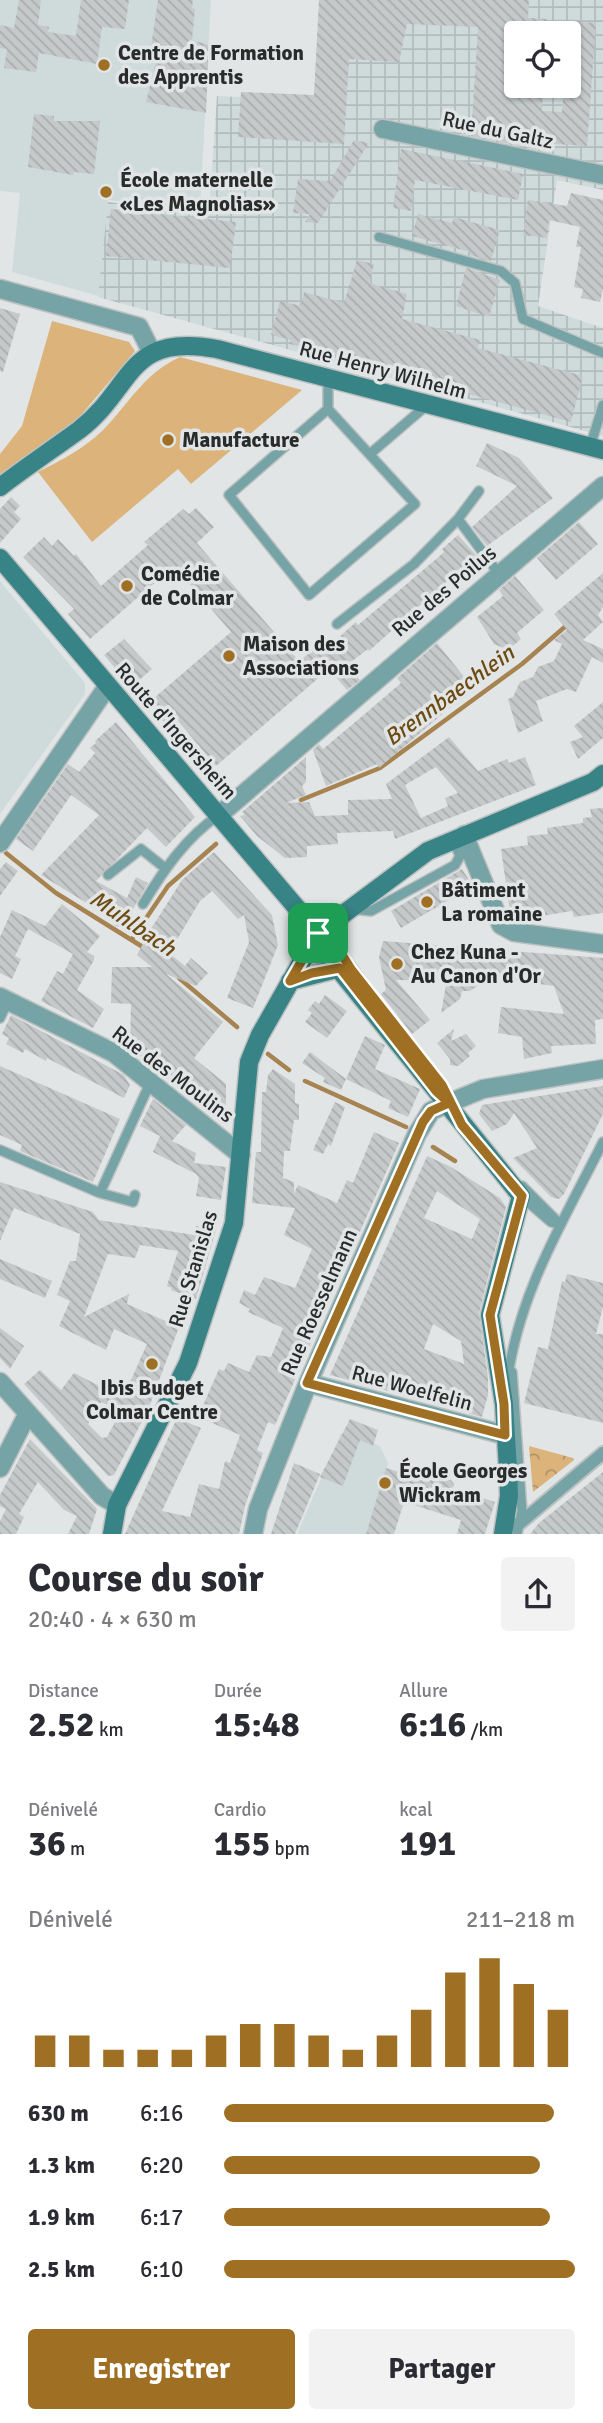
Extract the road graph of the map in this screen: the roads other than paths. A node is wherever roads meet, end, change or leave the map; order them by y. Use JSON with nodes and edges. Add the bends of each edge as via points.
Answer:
{"nodes":[{"id":1,"x":383,"y":129,"type":"dead end"},
{"id":2,"x":603,"y":175,"type":"edge"},
{"id":3,"x":379,"y":237,"type":"dead end"},
{"id":4,"x":0,"y":289,"type":"edge"},
{"id":5,"x":152,"y":353,"type":"junction"},
{"id":6,"x":603,"y":353,"type":"edge"},
{"id":7,"x":328,"y":380,"type":"junction"},
{"id":8,"x":427,"y":405,"type":"junction"},
{"id":9,"x":603,"y":405,"type":"edge"},
{"id":10,"x":328,"y":409,"type":"junction"},
{"id":11,"x":597,"y":449,"type":"edge"},
{"id":12,"x":371,"y":453,"type":"junction"},
{"id":13,"x":0,"y":486,"type":"edge"},
{"id":14,"x":603,"y":486,"type":"edge"},
{"id":15,"x":479,"y":491,"type":"dead end"},
{"id":16,"x":458,"y":519,"type":"junction"},
{"id":17,"x":0,"y":558,"type":"edge"},
{"id":18,"x":499,"y":575,"type":"junction"},
{"id":19,"x":337,"y":624,"type":"dead end"},
{"id":20,"x":107,"y":687,"type":"junction"},
{"id":21,"x":603,"y":774,"type":"edge"},
{"id":22,"x":219,"y":815,"type":"junction"},
{"id":23,"x":458,"y":837,"type":"junction"},
{"id":24,"x":0,"y":843,"type":"edge"},
{"id":25,"x":165,"y":868,"type":"junction"},
{"id":26,"x":108,"y":876,"type":"dead end"},
{"id":27,"x":143,"y":904,"type":"dead end"},
{"id":28,"x":351,"y":908,"type":"junction"},
{"id":29,"x":318,"y":933,"type":"junction"},
{"id":30,"x":603,"y":944,"type":"edge"},
{"id":31,"x":340,"y":968,"type":"junction"},
{"id":32,"x":290,"y":981,"type":"junction"},
{"id":33,"x":4,"y":998,"type":"edge"},
{"id":34,"x":0,"y":1018,"type":"edge"},
{"id":35,"x":603,"y":1069,"type":"edge"},
{"id":36,"x":151,"y":1081,"type":"junction"},
{"id":37,"x":449,"y":1103,"type":"junction"},
{"id":38,"x":603,"y":1142,"type":"edge"},
{"id":39,"x":0,"y":1150,"type":"edge"},
{"id":40,"x":241,"y":1155,"type":"junction"},
{"id":41,"x":100,"y":1192,"type":"junction"},
{"id":42,"x":135,"y":1195,"type":"dead end"},
{"id":43,"x":522,"y":1196,"type":"junction"},
{"id":44,"x":560,"y":1224,"type":"junction"},
{"id":45,"x":510,"y":1353,"type":"junction"},
{"id":46,"x":0,"y":1382,"type":"edge"},
{"id":47,"x":307,"y":1383,"type":"junction"},
{"id":48,"x":504,"y":1404,"type":"junction"},
{"id":49,"x":27,"y":1415,"type":"junction"},
{"id":50,"x":505,"y":1435,"type":"junction"},
{"id":51,"x":603,"y":1453,"type":"edge"},
{"id":52,"x":0,"y":1468,"type":"edge"},
{"id":53,"x":117,"y":1505,"type":"junction"},
{"id":54,"x":511,"y":1530,"type":"edge"},
{"id":55,"x":112,"y":1534,"type":"edge"},
{"id":56,"x":253,"y":1534,"type":"edge"}],
"edges":[{"from":1,"to":2,"type":"street","name":"Rue du Galtz"},
{"from":3,"to":6,"type":"lane","via":[[500,271],[515,284],[523,319]]},
{"from":4,"to":5,"type":"street","via":[[139,327]]},
{"from":5,"to":7,"type":"main road","name":"Rue Henry Wilhelm","via":[[175,345],[196,346]]},
{"from":5,"to":13,"type":"main road","name":"Rue Henry Wilhelm","via":[[131,369],[80,429]]},
{"from":7,"to":8,"type":"main road","name":"Rue Henry Wilhelm"},
{"from":7,"to":10,"type":"lane"},
{"from":8,"to":11,"type":"main road","name":"Rue Henry Wilhelm"},
{"from":8,"to":12,"type":"lane"},
{"from":9,"to":11,"type":"lane"},
{"from":10,"to":12,"type":"lane"},
{"from":10,"to":12,"type":"lane","via":[[229,495],[309,595],[415,504]]},
{"from":14,"to":18,"type":"street","name":"Rue des Poilus"},
{"from":15,"to":16,"type":"lane"},
{"from":16,"to":18,"type":"lane"},
{"from":16,"to":19,"type":"lane","via":[[414,564]]},
{"from":17,"to":20,"type":"main road","name":"Route d'Ingersheim"},
{"from":18,"to":22,"type":"street","name":"Rue des Poilus"},
{"from":20,"to":22,"type":"main road","name":"Route d'Ingersheim"},
{"from":20,"to":24,"type":"street"},
{"from":21,"to":23,"type":"main road"},
{"from":22,"to":25,"type":"lane"},
{"from":22,"to":29,"type":"main road","name":"Route d'Ingersheim"},
{"from":23,"to":28,"type":"main road","via":[[403,868]]},
{"from":23,"to":28,"type":"lane","via":[[460,856],[454,865],[372,911]]},
{"from":23,"to":30,"type":"street","via":[[501,925],[514,932]]},
{"from":25,"to":26,"type":"lane","via":[[141,849]]},
{"from":25,"to":27,"type":"lane"},
{"from":28,"to":29,"type":"main road"},
{"from":29,"to":31,"type":"main road","name":"Route d'Ingersheim","via":[[325,952]]},
{"from":29,"to":32,"type":"main road","name":"Rue Stanislas"},
{"from":29,"to":37,"type":"lane","name":"Route d'Ingersheim","via":[[335,944],[442,1085]]},
{"from":31,"to":32,"type":"main road"},
{"from":31,"to":37,"type":"main road","name":"Route d'Ingersheim"},
{"from":32,"to":40,"type":"main road","name":"Rue Stanislas","via":[[249,1062]]},
{"from":33,"to":34,"type":"lane"},
{"from":33,"to":36,"type":"street","name":"Rue des Moulins","via":[[114,1053]]},
{"from":35,"to":37,"type":"street","name":"Rue Roesselmann","via":[[483,1088]]},
{"from":36,"to":40,"type":"street","name":"Rue des Moulins"},
{"from":36,"to":41,"type":"lane"},
{"from":37,"to":43,"type":"main road"},
{"from":37,"to":44,"type":"lane"},
{"from":37,"to":47,"type":"street","name":"Rue Roesselmann","via":[[431,1111],[423,1122]]},
{"from":38,"to":44,"type":"lane"},
{"from":39,"to":41,"type":"lane"},
{"from":40,"to":53,"type":"main road","name":"Rue Stanislas","via":[[234,1223],[188,1363]]},
{"from":41,"to":42,"type":"lane","via":[[133,1202]]},
{"from":43,"to":44,"type":"lane","via":[[551,1223]]},
{"from":43,"to":48,"type":"main road","via":[[490,1315]]},
{"from":44,"to":45,"type":"lane"},
{"from":45,"to":48,"type":"lane"},
{"from":45,"to":54,"type":"lane","via":[[521,1495]]},
{"from":46,"to":49,"type":"street"},
{"from":47,"to":50,"type":"street","name":"Rue Woelfelin"},
{"from":47,"to":56,"type":"street","name":"Rue Roesselmann","via":[[258,1509]]},
{"from":48,"to":50,"type":"main road"},
{"from":49,"to":52,"type":"street"},
{"from":49,"to":53,"type":"street","via":[[102,1496]]},
{"from":50,"to":54,"type":"main road"},
{"from":51,"to":54,"type":"street"},
{"from":53,"to":55,"type":"main road","name":"Rue Stanislas"}]}
